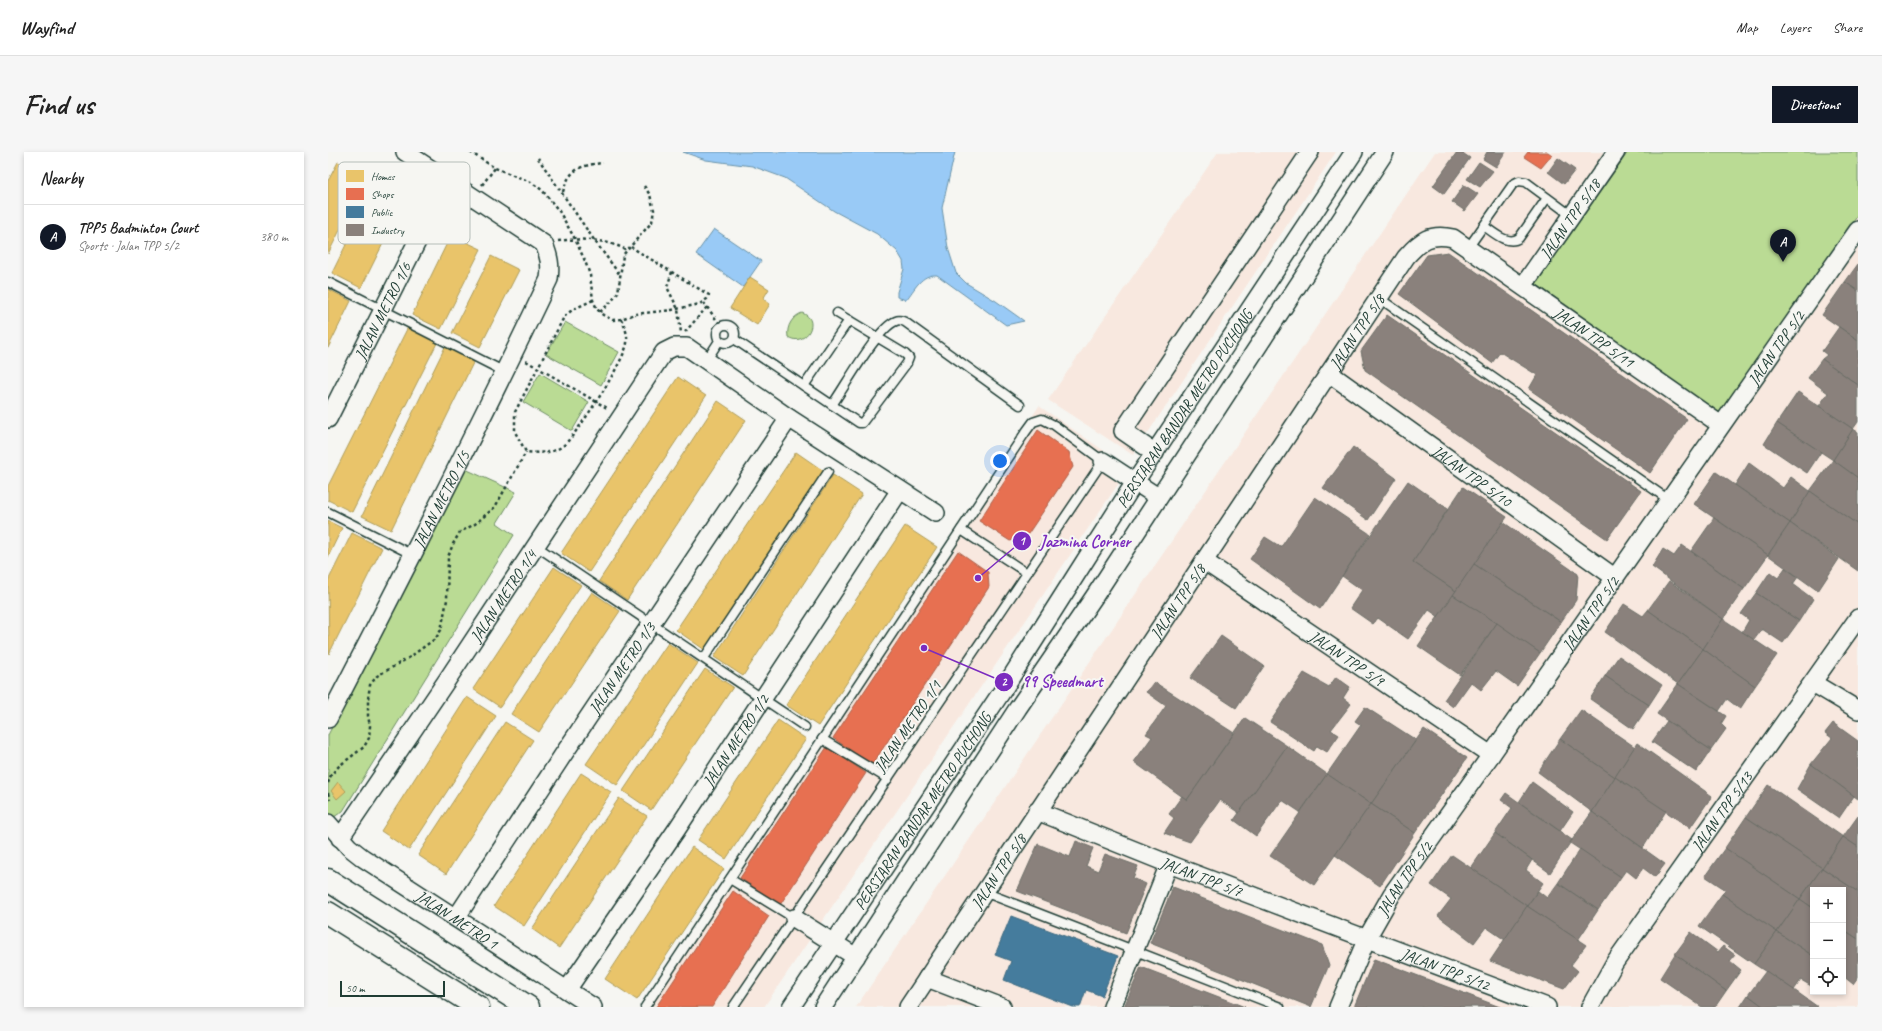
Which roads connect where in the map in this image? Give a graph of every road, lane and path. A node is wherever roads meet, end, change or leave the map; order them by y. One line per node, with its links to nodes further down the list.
1 (405, 152): 8 (street)
2 (470, 152): 10 (path)
3 (1310, 152): 58 (street)
4 (1354, 152): 58 (street, PERSIARAN BANDAR METRO PUCHONG)
5 (1386, 152): 63 (street, PERSIARAN BANDAR METRO PUCHONG)
6 (1616, 152): 16 (street, JALAN TPP 5/18)
7 (538, 158): 12 (path)
8 (420, 162)
9 (603, 163): 12 (path)
10 (495, 168): 14 (path); 19 (path)
11 (644, 186): 23 (path)
12 (563, 193): 20 (path)
13 (470, 195): 14 (street)
14 (475, 198): 22 (street)
15 (1547, 198): 16 (lane); 17 (lane); 17 (lane)
16 (1572, 216): 29 (street, JALAN TPP 5/18)
17 (1484, 226): 24 (lane)
18 (1858, 230): 56 (street, JALAN TPP 5/2)
19 (575, 239): 20 (path); 22 (path); 31 (path)
20 (594, 240): 25 (path); 27 (path)
21 (416, 244): 35 (street, JALAN METRO 1/6)
22 (544, 244): 44 (street, JALAN METRO 1/5)
23 (631, 247): 25 (path); 26 (path)
24 (1468, 248): 29 (street, JALAN TPP 5/11); 30 (street, JALAN TPP 5/8)
25 (627, 250): 27 (path)
26 (672, 272): 32 (path); 34 (path)
27 (621, 275): 36 (path)
28 (328, 282): 35 (lane)
29 (1523, 286): 56 (street, JALAN TPP 5/11)
30 (1379, 298): 48 (street, JALAN TPP 5/8); 64 (lane)
31 (593, 300): 36 (path); 46 (path)
32 (704, 303): 33 (path); 34 (path)
33 (707, 307): 34 (path); 40 (path)
34 (678, 308): 38 (path)
35 (383, 310): 47 (lane); 55 (street, JALAN METRO 1/6)
36 (600, 312): 38 (path)
37 (837, 313): 39 (lane)
38 (621, 319): 50 (path)
39 (849, 320): 41 (lane); 49 (lane)
40 (721, 326): 42 (lane); 43 (lane)
41 (878, 337): 51 (lane); 52 (lane); 52 (lane)
42 (734, 339): 43 (lane); 49 (lane)
43 (720, 341): 45 (lane)
44 (514, 354): 46 (path); 47 (street, JALAN METRO 1/5)
45 (706, 361): 53 (street, JALAN METRO 1/4); 54 (street)
46 (537, 367): 50 (path); 57 (path)
47 (505, 372): 69 (street, JALAN METRO 1/5)
48 (1329, 373): 70 (street, JALAN TPP 5/8); 72 (street, JALAN TPP 5/10)
49 (804, 386): 52 (lane)
50 (597, 401): 53 (path); 57 (path)
51 (1020, 404)
52 (832, 405)
53 (621, 416): 68 (street, JALAN METRO 1/4)
54 (789, 418): 62 (street); 74 (street, JALAN METRO 1/3)
55 (328, 419)
56 (1721, 425): 64 (street, JALAN TPP 5/2)
57 (526, 452): 84 (path)
58 (1155, 453): 61 (street, PERSIARAN BANDAR METRO PUCHONG)
59 (1103, 461): 61 (street); 67 (lane); 71 (lane, JALAN METRO 1/1)
60 (828, 472): 75 (lane)
61 (1135, 482): 63 (street); 98 (street, PERSIARAN BANDAR METRO PUCHONG)
62 (900, 490): 66 (street); 77 (street, JALAN METRO 1/2)
63 (1158, 497): 100 (street, PERSIARAN BANDAR METRO PUCHONG)
64 (1669, 500): 72 (street, JALAN TPP 5/2)
65 (328, 512): 69 (lane)
66 (936, 513)
67 (961, 530): 71 (lane); 81 (lane)
68 (536, 546): 74 (lane); 89 (street, JALAN METRO 1/4)
69 (413, 555): 79 (street, JALAN METRO 1/5)
70 (1204, 561): 82 (street, JALAN TPP 5/9); 87 (street, JALAN TPP 5/8)
71 (1028, 573): 83 (lane, JALAN METRO 1/1)
72 (1614, 578): 82 (street, JALAN TPP 5/2)
73 (1858, 618): 76 (street, JALAN TPP 5/13)
74 (652, 624): 75 (lane); 95 (street, JALAN METRO 1/3)
75 (704, 658): 77 (lane)
76 (1813, 683): 78 (street); 116 (street, JALAN TPP 5/13)
77 (763, 698): 80 (lane); 102 (street, JALAN METRO 1/2)
78 (1858, 710)
79 (328, 718)
80 (805, 727)
81 (822, 739): 83 (lane); 91 (lane)
82 (1491, 755): 97 (street, JALAN TPP 5/2)
83 (888, 779): 96 (lane, JALAN METRO 1/1)
84 (328, 783)
85 (328, 793): 86 (path)
86 (330, 800)
87 (1037, 811): 90 (street, JALAN TPP 5/7); 93 (street, JALAN TPP 5/8)
88 (328, 823): 89 (street, JALAN METRO 1)
89 (340, 838): 95 (street, JALAN METRO 1)
90 (1169, 864): 97 (street, JALAN TPP 5/7); 99 (street)
91 (730, 879): 96 (lane); 106 (lane)
92 (328, 880): 104 (street)
93 (984, 892): 99 (lane); 101 (street, JALAN TPP 5/8)
94 (328, 913): 103 (street)
95 (456, 918): 102 (street, JALAN METRO 1)
96 (794, 918): 98 (street); 107 (lane, JALAN METRO 1/1)
97 (1367, 938): 114 (street, JALAN TPP 5/2); 115 (street, JALAN TPP 5/12)
98 (834, 943): 100 (street); 108 (street, PERSIARAN BANDAR METRO PUCHONG)
99 (1134, 951): 112 (street); 113 (lane)
100 (856, 957): 109 (street, PERSIARAN BANDAR METRO PUCHONG)
101 (927, 978): 110 (street, JALAN TPP 5/8); 111 (street)
102 (567, 990): 105 (street, JALAN METRO 1)
103 (478, 1007)
104 (528, 1007)
105 (593, 1007)
106 (645, 1007)
107 (733, 1007)
108 (791, 1007)
109 (823, 1007)
110 (908, 1007)
111 (1002, 1007)
112 (1112, 1007)
113 (1280, 1007)
114 (1338, 1007)
115 (1547, 1007)
116 (1590, 1007)

